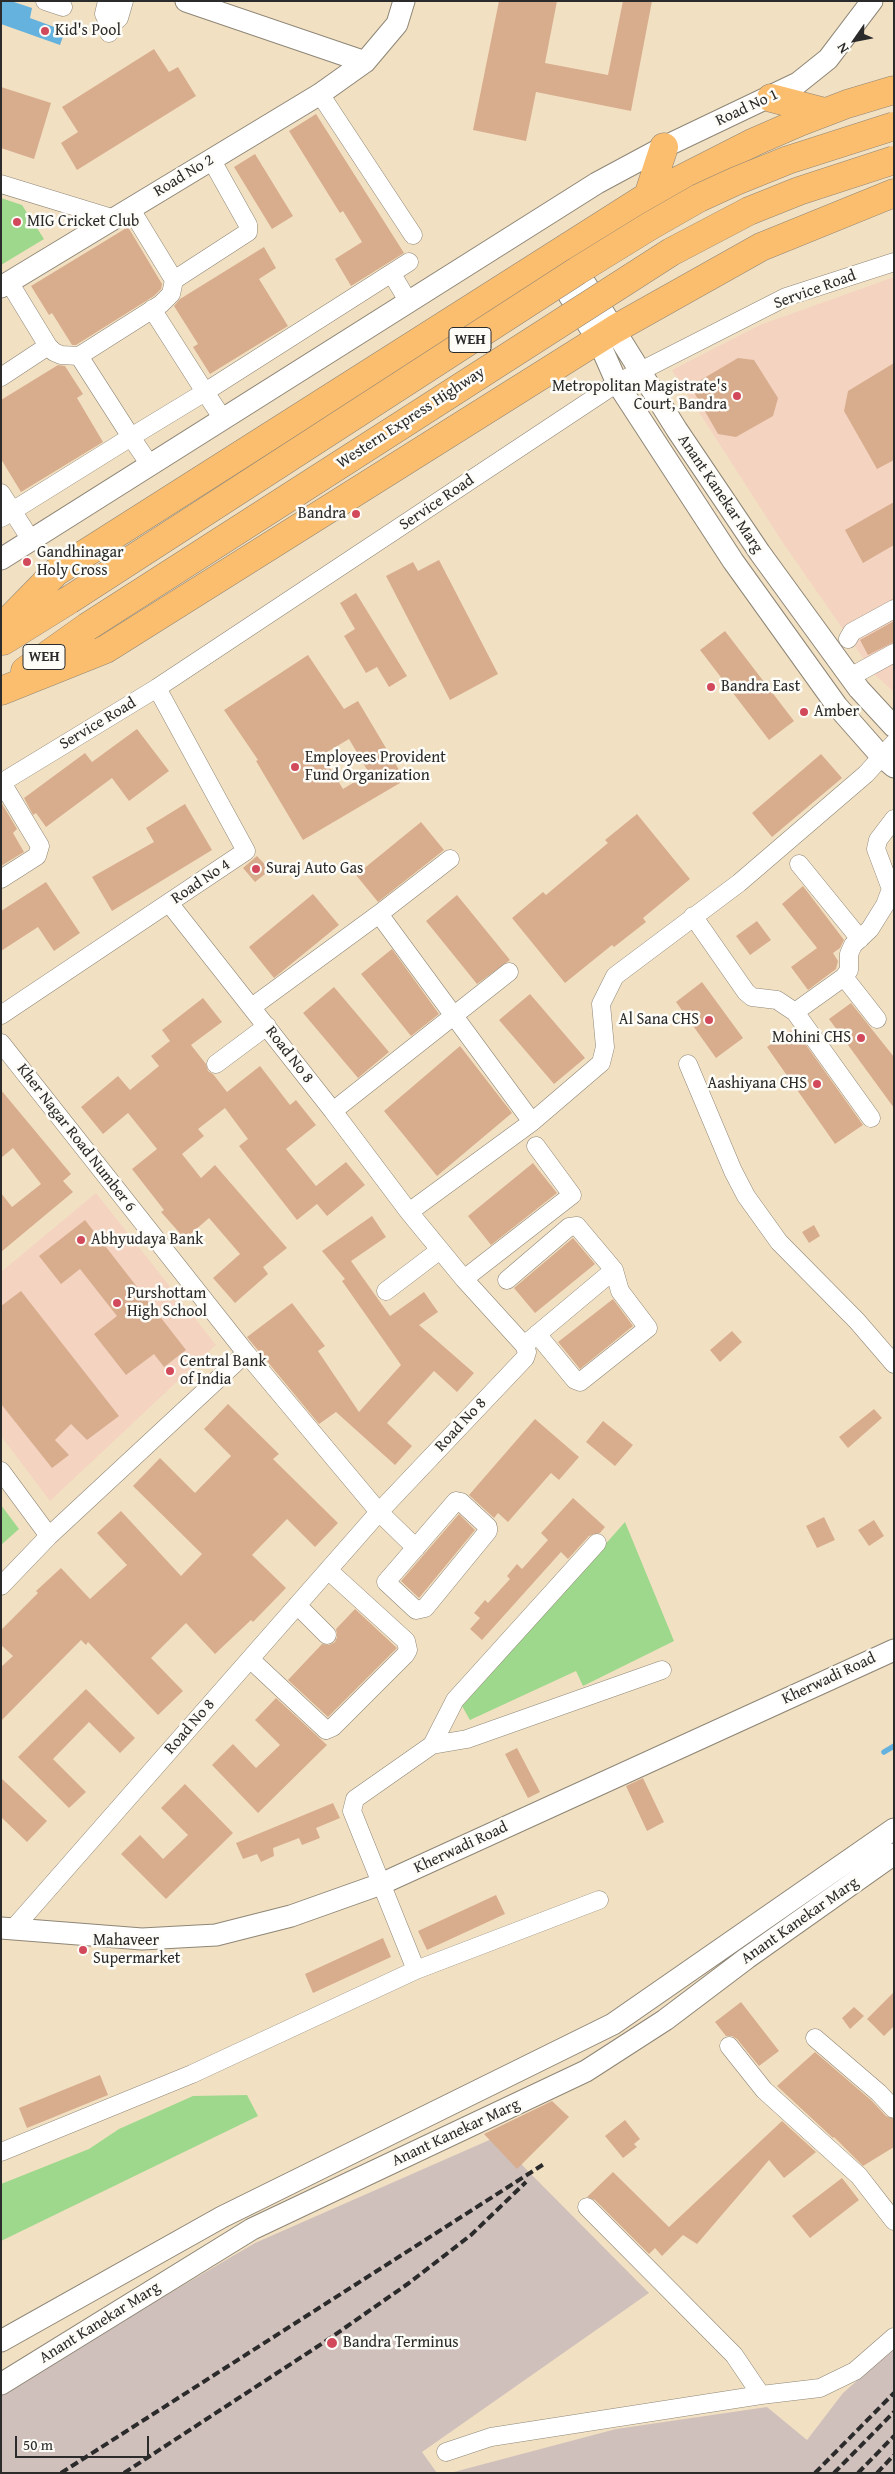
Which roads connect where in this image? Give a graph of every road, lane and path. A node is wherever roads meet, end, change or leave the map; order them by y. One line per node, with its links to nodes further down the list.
1 (45, 1): 7 (street)
2 (107, 1): 3 (street)
3 (124, 1)
4 (186, 1): 8 (street)
5 (404, 1): 8 (street, Road No 2)
6 (872, 1): 11 (street, Road No 1)
7 (63, 7)
8 (365, 62): 10 (street, Road No 2)
9 (894, 90): 12 (highway)
10 (320, 94): 15 (street, Road No 2); 21 (street)
11 (771, 98): 12 (highway); 14 (street, Road No 1)
12 (826, 112): 19 (highway)
13 (894, 126): 47 (highway, Western Express Highway / WEH, bridge)
14 (664, 147): 19 (highway); 28 (street, Road No 1)
15 (211, 160): 20 (street, Road No 2); 26 (street)
16 (894, 160): 51 (highway, Western Express Highway / WEH, bridge)
17 (1, 184): 20 (street)
18 (894, 193): 30 (highway)
19 (648, 196): 22 (highway)
20 (121, 213): 26 (street); 27 (street, Road No 2)
21 (413, 235)
22 (555, 254): 30 (street, Anant Kanekar Marg); 45 (highway)
23 (409, 262): 25 (street)
24 (894, 262): 33 (street, Service Road)
25 (392, 274): 28 (street); 36 (street)
26 (174, 280): 29 (street)
27 (5, 284): 31 (street)
28 (408, 301): 37 (street)
29 (152, 310): 32 (street); 36 (street)
30 (606, 335): 33 (street, Anant Kanekar Marg); 35 (street, Anant Kanekar Marg); 51 (highway)
31 (48, 346): 32 (street); 34 (street)
32 (79, 356): 38 (street)
33 (642, 371): 35 (street, Service Road); 49 (street, Anant Kanekar Marg)
34 (1, 377)
35 (617, 384): 50 (street, Service Road); 53 (street, Anant Kanekar Marg)
36 (205, 392): 37 (street); 38 (street)
37 (223, 419): 39 (street)
38 (131, 437): 39 (street); 41 (street)
39 (150, 465): 42 (street)
40 (1, 493): 41 (street)
41 (7, 514): 42 (street)
42 (31, 540): 43 (street)
43 (1, 559)
44 (894, 609): 46 (street)
45 (1, 628)
46 (848, 639)
47 (1, 642)
48 (894, 654): 49 (street)
49 (850, 677): 52 (street, Anant Kanekar Marg)
50 (157, 688): 54 (street, Service Road); 60 (street, Road No 4)
51 (1, 689)
52 (894, 726)
53 (889, 755): 62 (street)
54 (4, 790): 58 (street)
55 (894, 819): 59 (street)
56 (450, 859): 61 (street)
57 (799, 864): 63 (street)
58 (1, 879)
59 (892, 890): 63 (street)
60 (169, 903): 66 (street, Road No 8); 69 (street, Road No 4)
61 (379, 914): 66 (street); 68 (street)
62 (693, 916): 67 (street); 77 (street)
63 (860, 939): 65 (street)
64 (509, 972): 68 (street)
65 (844, 977): 67 (street); 70 (street)
66 (252, 1007): 71 (street, Road No 8)
67 (796, 1012): 76 (street)
68 (454, 1015): 75 (street); 77 (street)
69 (1, 1016)
70 (877, 1019)
71 (267, 1026): 73 (street); 75 (street, Road No 8)
72 (1, 1043): 86 (street, Kher Nagar Road Number 6)
73 (216, 1064)
74 (688, 1064): 87 (street)
75 (333, 1111): 79 (street, Road No 8)
76 (871, 1118)
77 (532, 1122): 79 (street)
78 (536, 1146): 82 (street)
79 (408, 1212): 80 (street, Road No 8)
80 (440, 1250): 82 (street, Road No 8); 84 (street)
81 (614, 1270): 83 (street); 85 (street); 85 (street)
82 (464, 1279): 85 (street, Road No 8)
83 (507, 1280)
84 (386, 1291)
85 (530, 1340): 89 (street, Road No 8)
86 (246, 1353): 89 (street, Kher Nagar Road Number 6); 90 (street)
87 (894, 1364)
88 (1, 1471): 90 (street)
89 (379, 1512): 92 (street, Kher Nagar Road Number 6); 93 (street, Road No 8)
90 (49, 1536): 94 (street)
91 (596, 1543): 100 (street)
92 (416, 1548): 92 (street)
93 (328, 1570): 95 (street, Road No 8); 98 (street)
94 (1, 1586)
95 (297, 1605): 96 (street); 98 (street, Road No 8)
96 (327, 1635)
97 (894, 1650): 103 (street, Kherwadi Road)
98 (250, 1659): 105 (street, Road No 8)
99 (662, 1670): 100 (street)
100 (432, 1745): 103 (street)
101 (894, 1829): 114 (street, Anant Kanekar Marg)
102 (894, 1854): 115 (street, Anant Kanekar Marg)
103 (381, 1884): 105 (street, Kherwadi Road); 106 (street)
104 (600, 1900): 106 (street)
105 (7, 1928)
106 (416, 1970): 110 (street)
107 (815, 2038): 109 (street)
108 (729, 2046): 112 (street)
109 (894, 2109)
110 (1, 2152)
111 (587, 2207): 116 (street)
112 (894, 2221)
113 (894, 2337): 116 (street)
114 (1, 2341)
115 (1, 2384)
116 (761, 2394): 117 (street)
117 (446, 2452)

